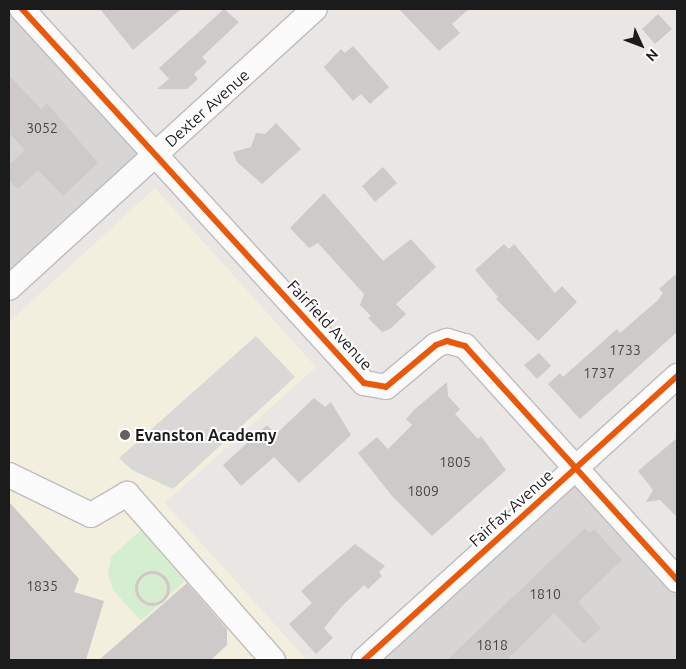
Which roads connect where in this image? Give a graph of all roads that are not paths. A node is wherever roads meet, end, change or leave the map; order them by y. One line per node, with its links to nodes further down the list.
1 (22, 9): 3 (street, Fairfield Avenue)
2 (315, 9): 3 (street, Dexter Avenue)
3 (156, 155): 4 (street, Dexter Avenue); 6 (street, Fairfield Avenue)
4 (9, 288)
5 (677, 376): 6 (street, Fairfax Avenue)
6 (576, 468): 8 (street, Fairfield Avenue); 10 (street, Fairfax Avenue)
7 (9, 475): 9 (street)
8 (677, 580)
9 (266, 658)
10 (364, 660)

